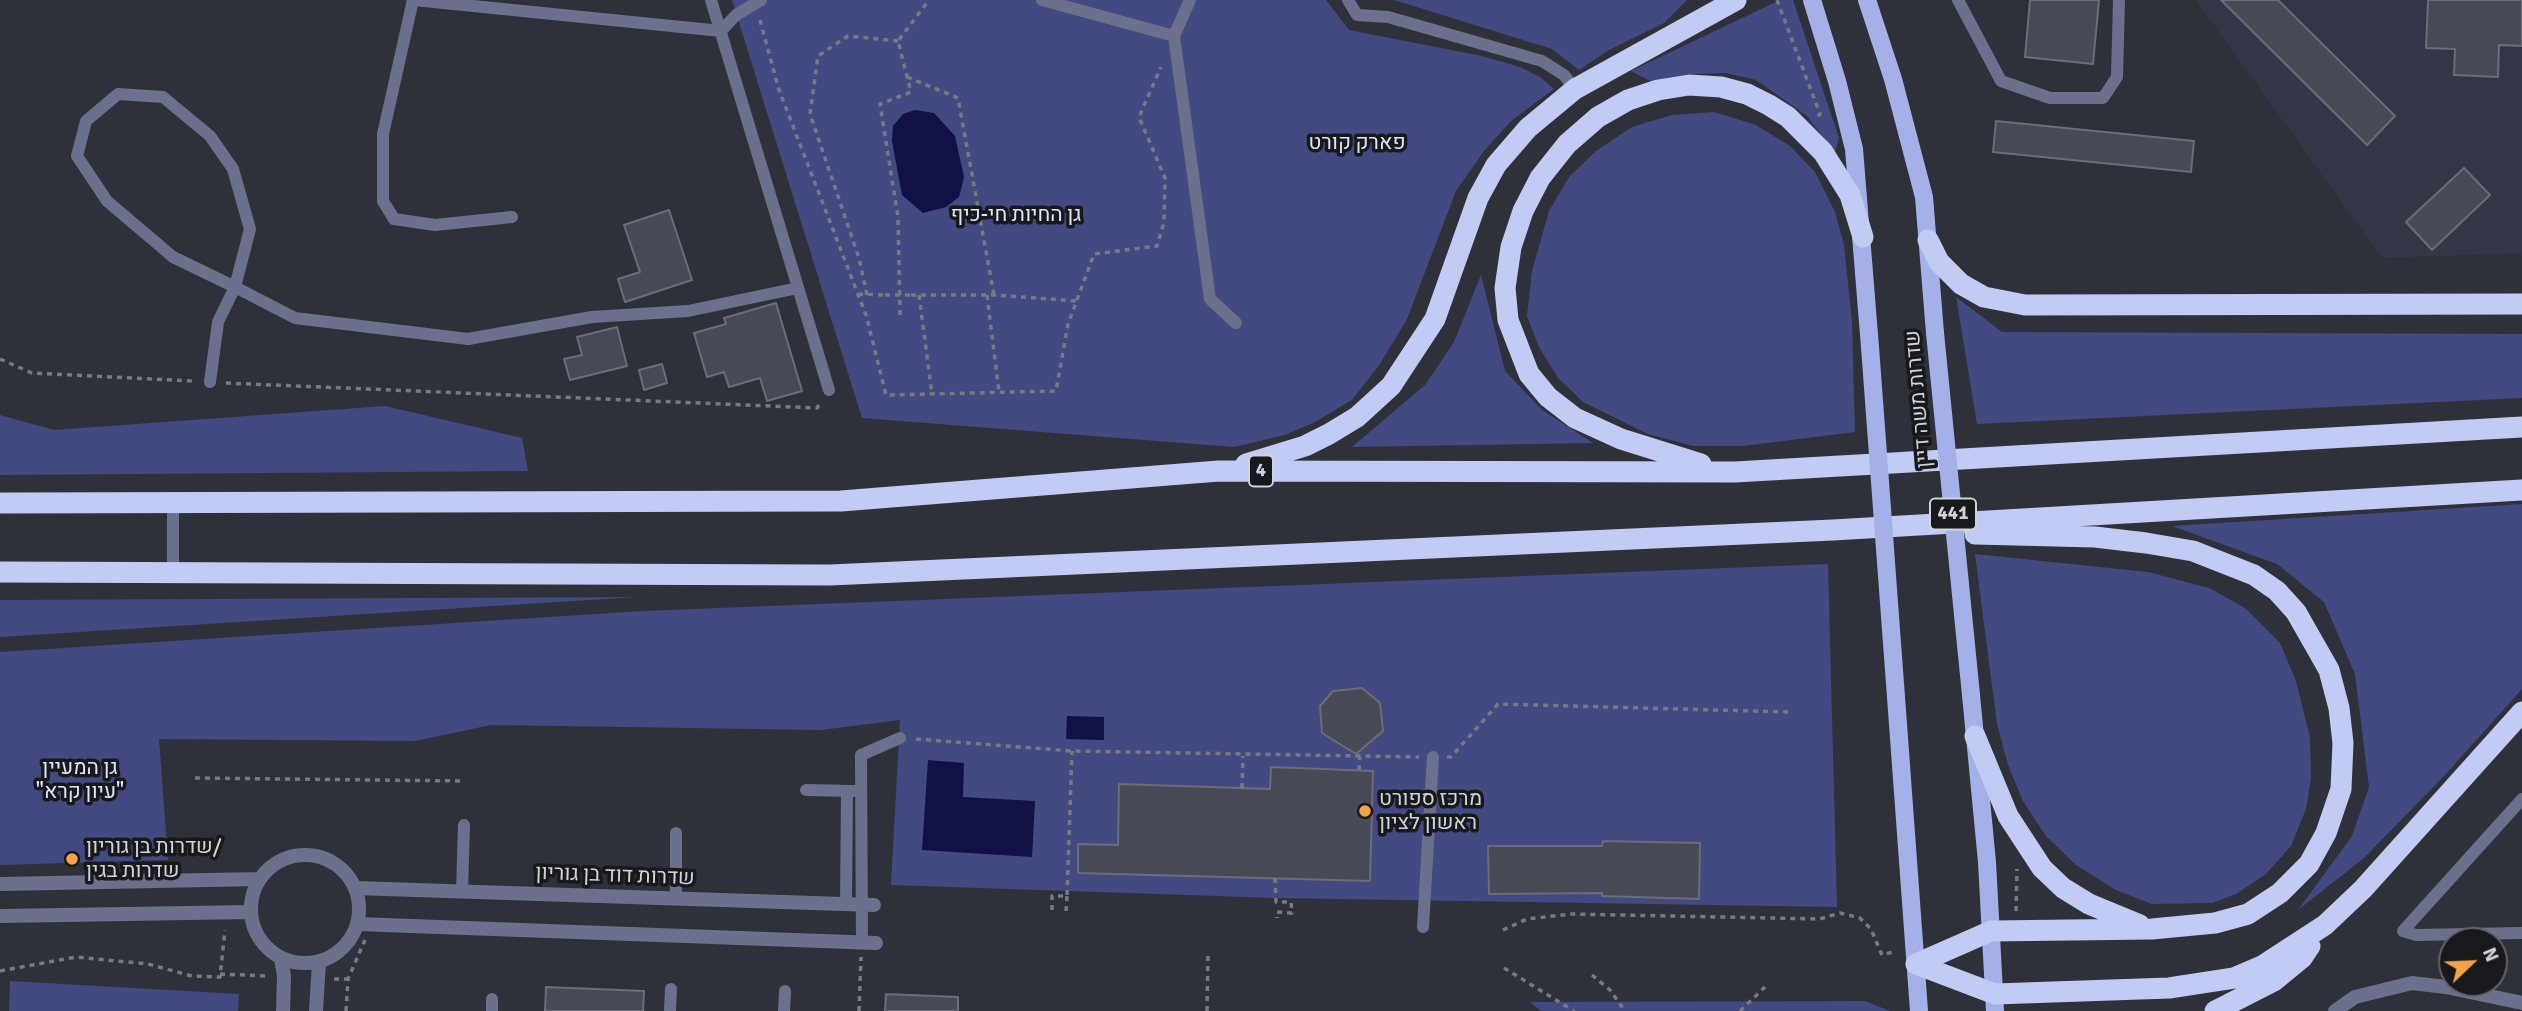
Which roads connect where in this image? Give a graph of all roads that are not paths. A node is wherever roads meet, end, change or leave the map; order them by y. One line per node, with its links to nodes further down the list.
1 (413, 0): 13 (lane); 17 (lane)
2 (711, 0): 13 (lane)
3 (1042, 0): 14 (lane)
4 (1190, 0): 14 (lane)
5 (1348, 0): 16 (lane)
6 (1709, 0): 15 (highway)
7 (1737, 0): 15 (highway)
8 (1812, 0): 18 (main road, שדרות משה דיין)
9 (1867, 0): 19 (main road, שדרות משה דיין / 441)
10 (1958, 0): 11 (lane)
11 (2119, 0)
12 (759, 2): 13 (lane)
13 (721, 31): 21 (lane)
14 (1174, 36): 23 (lane)
15 (1674, 36): 16 (highway)
16 (1575, 89): 27 (highway)
17 (512, 217)
18 (1863, 237): 28 (highway); 63 (main road, שדרות משה דיין, bridge)
19 (1928, 240): 22 (highway); 36 (main road, שדרות משה דיין / 441, bridge)
20 (235, 286): 20 (lane); 21 (lane); 24 (lane)
21 (798, 288): 25 (lane)
22 (2522, 304)
23 (1236, 323)
24 (210, 382)
25 (829, 390)
26 (2522, 427): 28 (highway, 4)
27 (1219, 471): 28 (highway, 4); 31 (highway, 4)
28 (1735, 472)
29 (2522, 490): 32 (highway)
30 (0, 503): 31 (highway, 4)
31 (173, 503): 34 (lane)
32 (1833, 530): 34 (highway); 57 (highway)
33 (0, 572): 34 (highway)
34 (173, 573)
35 (2522, 712): 55 (highway)
36 (1975, 736): 57 (highway); 58 (main road, שדרות משה דיין / 441)
37 (900, 738): 41 (lane)
38 (1433, 757): 56 (lane)
39 (806, 790): 40 (lane)
40 (847, 791): 41 (lane); 50 (lane)
41 (862, 792): 51 (lane)
42 (2522, 799): 59 (lane)
43 (464, 825): 48 (lane)
44 (676, 833): 49 (lane)
45 (260, 879): 46 (street); 47 (street); 52 (street)
46 (0, 884)
47 (355, 888): 48 (street, שדרות דוד בן גוריון); 54 (street)
48 (461, 892): 49 (street, שדרות דוד בן גוריון)
49 (677, 899): 50 (street, שדרות דוד בן גוריון)
50 (846, 904): 51 (street, שדרות דוד בן גוריון)
51 (868, 905): 60 (lane)
52 (251, 912): 53 (street); 61 (street)
53 (0, 916)
54 (357, 923): 60 (street); 62 (street)
55 (2325, 925): 66 (highway); 73 (highway)
56 (1423, 927)
57 (2152, 929): 58 (highway)
58 (1991, 931): 63 (highway); 66 (main road, שדרות משה דיין / 441)
59 (2522, 933)
60 (869, 943)
61 (281, 958): 62 (street); 68 (street)
62 (318, 962): 69 (street)
63 (1916, 964): 66 (highway); 72 (main road, שדרות משה דיין)
64 (671, 989): 70 (lane)
65 (785, 990): 71 (lane)
66 (1995, 1003)
67 (2522, 1003): 74 (street)
68 (283, 1011)
69 (316, 1011)
70 (670, 1011)
71 (784, 1011)
72 (1919, 1011)
73 (2214, 1011)
74 (2336, 1011)

